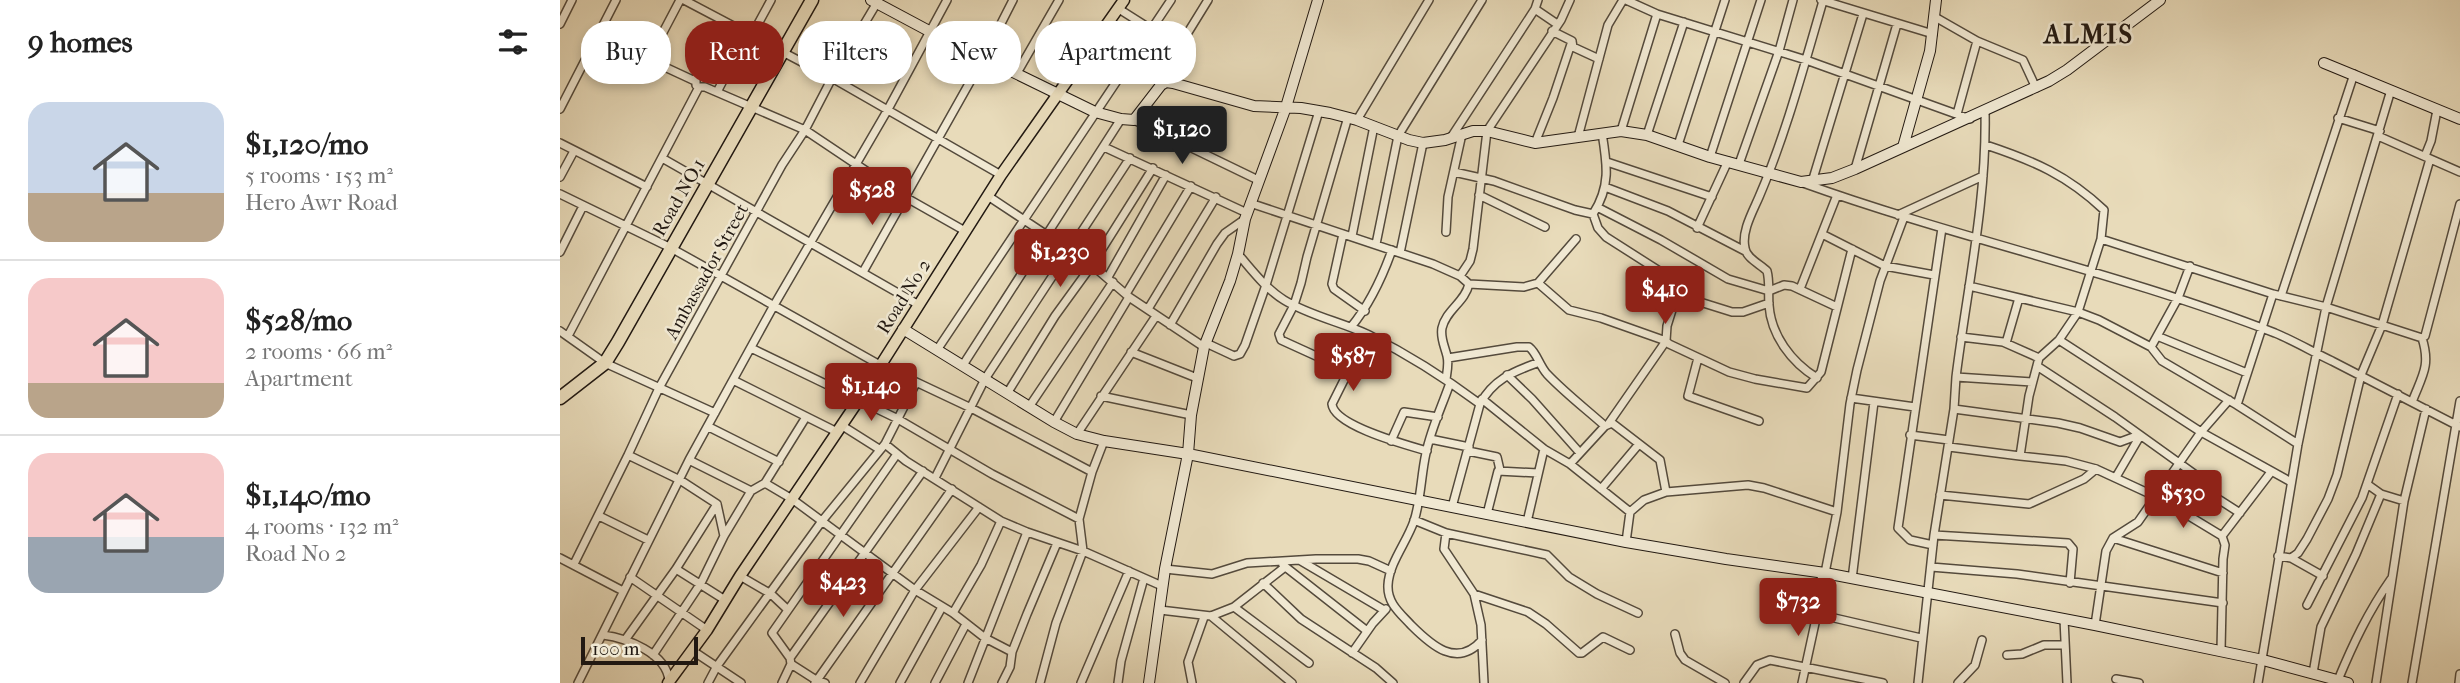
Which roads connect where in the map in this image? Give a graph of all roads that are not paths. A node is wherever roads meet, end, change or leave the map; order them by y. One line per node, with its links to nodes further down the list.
1 (572, 0): 41 (street)
2 (616, 0): 30 (street)
3 (682, 0): 24 (street); 31 (street)
4 (771, 0): 33 (street)
5 (812, 0): 51 (highway, Road NO.1)
6 (947, 0): 35 (street)
7 (1013, 0): 36 (street)
8 (1059, 0): 56 (street)
9 (1171, 0): 38 (street)
10 (1208, 0): 39 (street)
11 (1318, 0): 76 (street)
12 (1429, 0): 85 (street)
13 (1482, 0): 98 (street)
14 (1538, 0): 26 (street)
15 (1570, 0): 43 (street)
16 (1725, 0): 45 (street)
17 (1761, 0): 48 (street)
18 (1793, 0): 52 (street)
19 (1822, 0): 28 (street); 54 (street)
20 (1936, 0): 29 (street)
21 (2160, 0): 70 (street)
22 (876, 1): 34 (street, Ambassador Street); 44 (street)
23 (1621, 1): 27 (street); 53 (street)
24 (694, 2): 32 (street)
25 (1121, 5): 37 (street); 73 (main road, Road No 2)
26 (1535, 9): 43 (street); 96 (street)
27 (1657, 13): 40 (street); 93 (street)
28 (1863, 14): 42 (street); 58 (street)
29 (1935, 17): 46 (street); 50 (street)
30 (606, 21)
31 (670, 21)
32 (724, 21)
33 (758, 21)
34 (865, 21)
35 (935, 21)
36 (1002, 21)
37 (1141, 21)
38 (1158, 21)
39 (1195, 21)
40 (1684, 22): 45 (street); 97 (street)
41 (560, 24)
42 (1897, 24): 46 (street); 69 (street)
43 (1555, 27): 49 (street); 92 (street)
44 (926, 29)
45 (1714, 31): 48 (street); 104 (street)
46 (1934, 34): 74 (street)
47 (926, 37): 79 (street)
48 (1748, 40): 52 (street); 109 (street)
49 (1572, 41): 53 (street); 103 (street)
50 (1978, 41): 70 (street); 83 (street)
51 (784, 48)
52 (1779, 51): 54 (street); 114 (street)
53 (1599, 59): 99 (street)
54 (1806, 60): 58 (street); 120 (street)
55 (2324, 63): 59 (street)
56 (1021, 66)
57 (581, 69): 77 (street)
58 (1845, 74): 69 (street); 127 (street)
59 (2354, 74): 71 (street); 84 (street)
60 (1021, 75): 73 (street)
61 (697, 84): 72 (street); 110 (street)
62 (722, 84): 72 (street)
63 (764, 84): 75 (highway, Road NO.1)
64 (829, 84): 91 (street, Ambassador Street)
65 (842, 84): 79 (street)
66 (968, 84): 100 (street)
67 (1114, 84): 82 (street)
68 (1161, 85): 76 (street); 89 (street)
69 (1881, 86): 74 (street); 117 (street)
70 (2036, 88): 81 (street)
71 (2391, 90): 78 (street); 95 (street)
72 (717, 92): 75 (street)
73 (1057, 93): 82 (street); 122 (main road, Road No 2)
74 (1918, 100): 83 (street); 106 (street)
75 (751, 107): 91 (street); 129 (highway, Road NO.1)
76 (1286, 107): 80 (street); 126 (street)
77 (560, 109)
78 (2437, 110): 87 (street); 112 (street)
79 (887, 111): 100 (street); 115 (street)
80 (1319, 111): 85 (street); 145 (street)
81 (1985, 111): 86 (street); 105 (street)
82 (1095, 112): 88 (street); 147 (street)
83 (1956, 114): 86 (street)
84 (2338, 118): 95 (street); 189 (street)
85 (1352, 119): 90 (street); 148 (street)
86 (1970, 119): 106 (street)
87 (2460, 119)
88 (1121, 120): 89 (street); 107 (street)
89 (1134, 120): 126 (street)
90 (1374, 126): 98 (street); 158 (street)
91 (805, 131): 115 (street); 144 (street, Ambassador Street)
92 (1487, 131): 96 (street); 103 (street); 125 (street)
93 (1621, 131): 94 (street); 97 (street)
94 (1602, 133): 99 (street); 113 (street)
95 (2379, 134): 112 (street); 197 (street)
96 (1457, 135): 102 (street); 118 (street)
97 (1647, 135): 104 (street)
98 (1398, 136): 102 (street); 163 (street)
99 (1578, 136): 103 (street)
100 (937, 138): 122 (street); 137 (street)
101 (560, 143): 108 (street)
102 (1423, 143): 170 (street)
103 (1535, 143)
104 (1678, 145): 109 (street)
105 (1986, 145): 123 (street); 161 (street)
106 (1903, 147): 117 (street)
107 (1104, 148): 111 (street); 157 (street)
108 (574, 151): 124 (street); 131 (street)
109 (1710, 157): 114 (street)
110 (662, 158): 129 (street); 131 (street)
111 (1130, 158): 116 (street); 166 (street)
112 (2427, 158): 119 (street); 203 (street)
113 (1607, 162): 132 (street); 139 (street)
114 (1734, 163): 120 (street); 139 (street)
115 (855, 166): 137 (street); 162 (street)
116 (1153, 168): 121 (street); 172 (street)
117 (1855, 169): 127 (street)
118 (1454, 172): 125 (street); 154 (street)
119 (2460, 172)
120 (1770, 173): 128 (street); 168 (street)
121 (1166, 174): 130 (street); 180 (street)
122 (1001, 175): 136 (main road, Road No 2)
123 (1983, 176): 146 (street); 159 (street)
124 (560, 177)
125 (1481, 178): 134 (street); 142 (street)
126 (1258, 180): 143 (street)
127 (1812, 181): 128 (street)
128 (1801, 182): 135 (street)
129 (708, 184): 144 (street); 164 (highway, Road NO.1)
130 (1191, 186): 138 (street); 188 (street)
131 (647, 187): 149 (street)
132 (1605, 187): 142 (street); 151 (street)
133 (560, 194): 141 (street)
134 (1479, 195): 150 (street); 179 (street)
135 (1837, 195): 146 (street); 156 (street)
136 (988, 196): 147 (street); 153 (main road, Road No 2)
137 (905, 197): 153 (street); 176 (street)
138 (1216, 197): 143 (street); 198 (street)
139 (1712, 197): 151 (street)
140 (2460, 204): 212 (street)
141 (583, 206): 149 (street); 169 (street)
142 (1595, 211): 186 (street); 187 (street)
143 (1248, 212): 145 (street); 171 (street); 202 (street)
144 (757, 213): 162 (street); 178 (street, Ambassador Street)
145 (1288, 215): 148 (street); 183 (street)
146 (1900, 216): 152 (street); 173 (street)
147 (1025, 220): 157 (street); 219 (street)
148 (1316, 225): 155 (street); 194 (street)
149 (627, 226): 164 (street); 209 (street)
150 (1545, 227)
151 (1697, 228): 168 (street)
152 (1942, 228): 159 (street); 177 (street)
153 (965, 231): 193 (main road, Road No 2)
154 (1446, 232)
155 (1343, 233): 158 (street); 199 (street)
156 (1822, 234): 165 (street); 185 (street)
157 (1047, 235): 166 (street); 228 (street)
158 (1352, 236): 163 (street)
159 (1976, 238): 175 (street); 184 (street)
160 (1576, 239): 181 (street)
161 (2101, 239): 174 (street); 175 (street)
162 (811, 242): 176 (street); 195 (street)
163 (1376, 244): 167 (street)
164 (671, 248): 178 (street); 225 (highway, Road NO.1)
165 (1852, 249): 173 (street); 196 (street)
166 (1069, 250): 172 (street); 235 (street)
167 (1392, 250): 170 (street); 199 (street)
168 (1745, 251): 186 (street)
169 (560, 252)
170 (1401, 253): 179 (street)
171 (1238, 254): 183 (street); 216 (street)
172 (1092, 265): 180 (street); 242 (street)
173 (1885, 266): 177 (street); 246 (street)
174 (2190, 266): 189 (street); 191 (street)
175 (2092, 271): 191 (street); 200 (street)
176 (863, 272): 193 (street)
177 (1934, 275): 255 (street)
178 (720, 276): 195 (street); 241 (street, Ambassador Street)
179 (1460, 276): 182 (street)
180 (1111, 280): 188 (street); 254 (street)
181 (1538, 283): 182 (street); 214 (street)
182 (1469, 284): 222 (street)
183 (1266, 285): 194 (street); 216 (street)
184 (1969, 286): 190 (street); 211 (street)
185 (1800, 289): 186 (street); 196 (street)
186 (1769, 291): 192 (street)
187 (1677, 294): 192 (street); 214 (street)
188 (1128, 295): 198 (street); 266 (street)
189 (2277, 295): 197 (street); 205 (street)
190 (2019, 298): 200 (street); 215 (street)
191 (2178, 298): 205 (street); 210 (street)
192 (1769, 303): 234 (street)
193 (919, 305): 206 (main road, Road No 2)
194 (1294, 305): 204 (street); 229 (street)
195 (773, 307): 218 (street); 227 (street)
196 (1837, 307): 234 (street)
197 (2326, 307): 203 (street); 221 (street)
198 (1147, 309): 201 (street)
199 (1365, 311): 204 (street)
200 (2078, 312): 213 (street); 217 (street)
201 (1156, 316): 202 (street); 220 (street)
202 (1170, 325): 216 (street)
203 (2382, 325): 212 (street); 232 (street)
204 (1351, 327): 208 (street)
205 (2261, 328): 221 (street); 230 (street)
206 (902, 330): 219 (street); 227 (main road, Road No 2)
207 (560, 331): 209 (street)
208 (1367, 334): 229 (street); 238 (street)
209 (568, 336): 225 (street)
210 (2157, 336): 217 (street); 230 (street)
211 (1961, 337): 215 (street); 233 (street)
212 (2422, 338): 252 (street)
213 (2059, 340): 224 (street); 271 (street)
214 (1666, 341): 223 (street); 267 (street)
215 (2006, 343): 224 (street)
216 (1205, 345): 236 (street)
217 (2151, 347): 247 (street)
218 (751, 348): 237 (street); 248 (street)
219 (937, 350): 228 (street)
220 (1131, 352): 236 (street); 245 (street)
221 (2316, 353): 232 (street); 280 (street)
222 (1448, 358): 226 (street); 238 (street)
223 (1699, 358): 234 (street); 265 (street)
224 (2038, 362): 239 (street); 274 (street)
225 (605, 363): 241 (street); 243 (highway, Road NO.1)
226 (1537, 363): 231 (street); 267 (street)
227 (880, 365): 240 (street); 248 (main road, Road No 2)
228 (962, 365): 235 (street)
229 (1349, 371): 277 (street)
230 (2247, 373): 253 (street)
231 (1507, 375): 251 (street); 286 (street)
232 (2361, 375): 244 (street); 347 (street)
233 (1956, 377): 239 (street); 258 (street)
234 (1817, 378)
235 (985, 379): 242 (street); 256 (street)
236 (1197, 379): 260 (street)
237 (733, 380): 259 (street); 261 (street)
238 (1448, 381): 251 (street); 262 (street)
239 (2032, 382): 264 (street)
240 (916, 383): 256 (street); 263 (street)
241 (659, 388): 259 (street); 289 (street, Ambassador Street)
242 (1008, 393): 254 (street)
243 (562, 394)
244 (2398, 394): 252 (street); 307 (street)
245 (1101, 396): 260 (street); 272 (street)
246 (1851, 398): 249 (street); 323 (street)
247 (2229, 400): 253 (street); 271 (street)
248 (858, 401): 263 (street); 270 (main road, Road No 2)
249 (1874, 401): 255 (street); 364 (street)
250 (2460, 401): 268 (street)
251 (1481, 402): 283 (street); 284 (street)
252 (2412, 402): 257 (street)
253 (2237, 405): 280 (street)
254 (1029, 407): 266 (street)
255 (1915, 407): 273 (street)
256 (971, 408): 282 (street); 298 (street)
257 (2426, 409): 268 (street); 318 (street)
258 (1954, 410): 264 (street); 278 (street)
259 (715, 413): 269 (street)
260 (1191, 415): 288 (street)
261 (806, 417): 270 (street); 292 (street)
262 (1438, 417): 275 (street); 277 (street)
263 (897, 418): 281 (street); 282 (street)
264 (2027, 418): 274 (street); 290 (street)
265 (1759, 421)
266 (1054, 422): 272 (street)
267 (1607, 425): 279 (street); 286 (street)
268 (2458, 426): 449 (street)
269 (709, 427): 291 (street); 292 (street)
270 (839, 429): 281 (street); 316 (main road, Road No 2)
271 (2201, 432): 293 (street); 299 (street)
272 (1077, 434): 276 (street)
273 (1910, 435): 278 (street); 342 (street)
274 (2139, 435): 293 (street); 301 (street)
275 (1430, 439): 283 (street); 285 (street)
276 (1104, 441): 288 (street); 298 (street)
277 (1391, 441): 285 (street)
278 (1949, 443): 290 (street); 313 (street)
279 (1639, 444): 309 (street); 311 (street)
280 (2298, 444): 304 (street)
281 (882, 446): 287 (street); 329 (street)
282 (950, 449): 302 (street); 327 (street)
283 (1468, 449): 296 (street); 320 (street)
284 (1544, 449): 294 (street); 300 (street)
285 (1426, 452): 317 (street)
286 (1580, 453): 294 (street)
287 (897, 454): 297 (street); 334 (street)
288 (1188, 454): 317 (street); 353 (street)
289 (628, 455): 303 (street); 326 (street, Ambassador Street)
290 (2020, 456): 295 (street)
291 (689, 460): 303 (street); 310 (street)
292 (779, 462): 305 (street)
293 (2178, 463): 306 (street); 314 (street)
294 (1570, 464): 309 (street)
295 (2096, 468): 301 (street); 313 (street)
296 (1500, 470): 300 (street); 325 (street)
297 (923, 471): 302 (street); 344 (street)
298 (1092, 472): 327 (street)
299 (2271, 472): 304 (street); 324 (street)
300 (1538, 473): 331 (street)
301 (2116, 477): 314 (street)
302 (935, 478): 308 (street)
303 (680, 480): 319 (street); 339 (street)
304 (2291, 482): 345 (street)
305 (765, 483): 310 (street); 316 (street)
306 (2207, 483)
307 (2367, 484): 312 (street); 360 (street)
308 (952, 489): 321 (street); 358 (street)
309 (1601, 489): 322 (street)
310 (751, 491): 336 (street)
311 (1666, 492): 322 (street); 323 (street)
312 (2381, 494): 318 (street); 415 (street)
313 (1940, 495): 335 (street)
314 (2156, 496): 337 (street); 338 (street)
315 (2215, 497): 324 (street)
316 (792, 499): 329 (street); 359 (main road, Road No 2)
317 (1418, 499): 320 (street); 328 (street)
318 (2404, 501): 361 (street)
319 (717, 504): 336 (street); 352 (street)
320 (1452, 507): 325 (street)
321 (979, 508): 330 (street); 370 (street)
322 (1630, 512): 340 (street)
323 (1837, 512): 356 (street)
324 (2239, 513): 337 (street)
325 (1487, 514): 331 (street)
326 (598, 516): 339 (street); 349 (street, Ambassador Street)
327 (1079, 519): 343 (street)
328 (1414, 520): 333 (street); 355 (street)
329 (822, 521): 334 (street); 373 (street)
330 (1001, 521): 332 (street); 386 (street)
331 (1527, 522): 340 (street)
332 (1027, 532): 341 (street); 397 (street)
333 (1446, 533): 374 (street); 387 (street)
334 (840, 535): 344 (street); 382 (street)
335 (1934, 535): 342 (street); 367 (street)
336 (724, 536): 365 (street)
337 (2222, 536): 357 (street)
338 (2113, 538): 357 (street); 369 (street)
339 (648, 540): 362 (street)
340 (1626, 542): 356 (street)
341 (1057, 543): 343 (street); 406 (street)
342 (1933, 545): 351 (street)
343 (1083, 551): 354 (street); 431 (street)
344 (865, 552): 358 (street); 411 (street)
345 (2278, 556): 347 (street); 410 (street)
346 (560, 558): 349 (street)
347 (2291, 558): 360 (street)
348 (1300, 560): 350 (street); 355 (street); 384 (street)
349 (574, 564): 371 (street)
350 (1282, 564): 353 (street); 366 (street); 394 (street)
351 (1931, 567): 367 (street); 372 (street)
352 (676, 569): 365 (street); 375 (street)
353 (1165, 569): 368 (street)
354 (1129, 571): 363 (street); 432 (street)
355 (1391, 571): 378 (street)
356 (1824, 573): 364 (street); 388 (street)
357 (2222, 573): 377 (street)
358 (893, 574): 370 (street); 419 (street)
359 (740, 576): 373 (street); 376 (main road, Road No 2)
360 (2323, 576): 379 (street)
361 (2393, 576): 420 (street); 448 (street)
362 (630, 577): 371 (street); 375 (street)
363 (1144, 578): 368 (street); 433 (street)
364 (1852, 579): 372 (street)
365 (701, 583): 376 (street); 385 (street)
366 (1264, 583): 381 (street); 407 (street)
367 (2070, 583): 369 (street)
368 (1163, 586): 383 (street)
369 (2100, 586): 377 (street); 392 (street)
370 (915, 590): 380 (street); 426 (street)
371 (623, 591): 396 (street)
372 (1927, 593): 390 (street); 398 (street)
373 (771, 594): 382 (street); 413 (street)
374 (1474, 594): 400 (street); 403 (street)
375 (657, 597): 385 (street); 399 (street)
376 (725, 600): 393 (main road, Road No 2)
377 (2222, 603): 404 (street)
378 (1392, 605): 384 (street); 400 (street)
379 (2307, 605)
380 (942, 607): 386 (street); 427 (street)
381 (1234, 607): 389 (street); 412 (street)
382 (788, 610): 411 (street)
383 (1160, 610): 389 (street); 434 (street)
384 (1384, 610): 394 (street)
385 (681, 613): 393 (street); 408 (street)
386 (953, 613): 391 (street)
387 (1638, 613)
388 (1817, 614): 398 (street); 414 (street)
389 (1207, 616): 435 (street); 436 (street)
390 (2064, 619): 392 (street); 402 (street)
391 (966, 624): 397 (street); 428 (street)
392 (2095, 625): 404 (street)
393 (707, 630): 405 (main road, Road No 2)
394 (1367, 631): 407 (street)
395 (1675, 634): 439 (street)
396 (603, 635): 399 (street); 421 (street)
397 (985, 638): 406 (street); 429 (street)
398 (1922, 638): 443 (street)
399 (625, 639): 408 (street)
400 (1482, 640): 438 (street)
401 (1982, 640): 444 (street)
402 (2063, 645): 409 (street); 445 (street)
403 (1630, 650)
404 (2221, 650): 410 (street)
405 (693, 651): 413 (street); 418 (main road, Road No 2)
406 (1012, 652): 430 (street)
407 (1352, 653): 437 (street)
408 (653, 655): 418 (street)
409 (2007, 655)
410 (2263, 660): 415 (street); 447 (street)
411 (791, 661): 419 (street); 424 (street)
412 (1309, 663)
413 (717, 666): 422 (street); 423 (street)
414 (1806, 667): 440 (street); 441 (street); 442 (street)
415 (2313, 673): 420 (street)
416 (2460, 674): 450 (street)
417 (2116, 679): 446 (street)
418 (668, 682)
419 (815, 682): 425 (street)
420 (2343, 682)
421 (578, 683)
422 (708, 683)
423 (741, 683)
424 (782, 683)
425 (825, 683)
426 (860, 683)
427 (900, 683)
428 (935, 683)
429 (968, 683)
430 (1002, 683)
431 (1040, 683)
432 (1081, 683)
433 (1118, 683)
434 (1149, 683)
435 (1192, 683)
436 (1292, 683)
437 (1393, 683)
438 (1485, 683)
439 (1725, 683)
440 (1744, 683)
441 (1802, 683)
442 (1883, 683)
443 (1918, 683)
444 (1958, 683)
445 (2067, 683)
446 (2139, 683)
447 (2258, 683)
448 (2376, 683)
449 (2412, 683)
450 (2459, 683)

